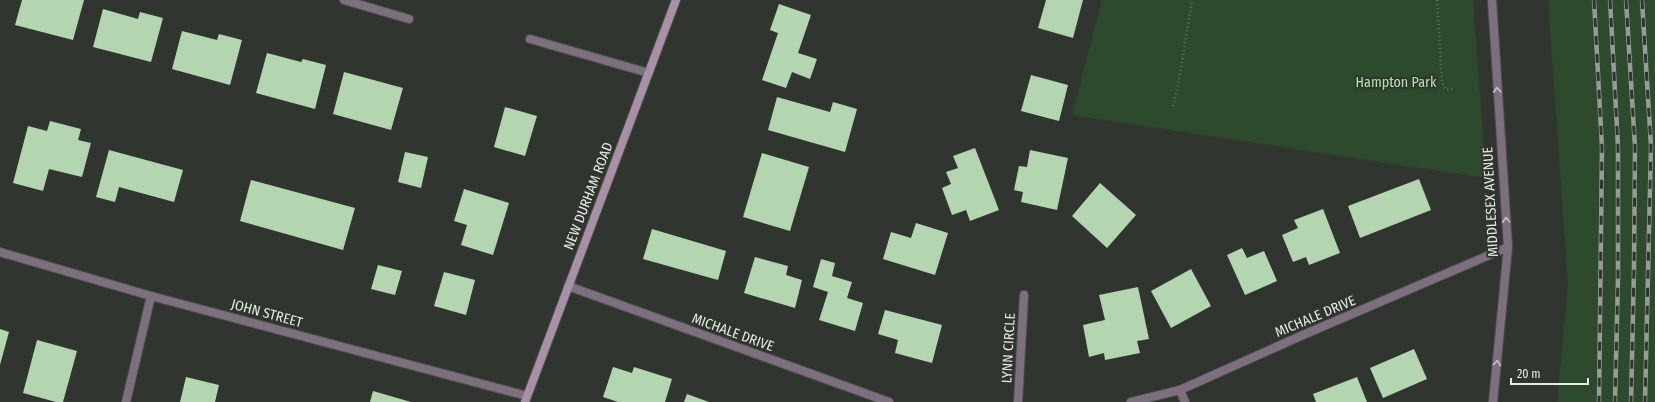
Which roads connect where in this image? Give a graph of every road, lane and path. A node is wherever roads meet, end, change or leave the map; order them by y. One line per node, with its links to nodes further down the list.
1 (344, 0): 6 (street)
2 (676, 0): 8 (main road, NEW DURHAM ROAD)
3 (1192, 0): 10 (path)
4 (1437, 0): 9 (path)
5 (1492, 0): 11 (street, MIDDLESEX AVENUE, one-way to 5)
6 (409, 19)
7 (530, 39): 8 (street)
8 (649, 73): 13 (main road, NEW DURHAM ROAD)
9 (1453, 89)
10 (1172, 106)
11 (1508, 247): 16 (street, MICHALE DRIVE); 23 (street, MIDDLESEX AVENUE, one-way to 11)
12 (0, 252): 15 (street, JOHN STREET)
13 (568, 286): 17 (main road, NEW DURHAM ROAD); 19 (street, MICHALE DRIVE)
14 (1024, 295): 20 (street, LYNN CIRCLE)
15 (151, 296): 17 (street, JOHN STREET); 18 (street)
16 (1180, 390): 21 (street, MICHALE DRIVE); 22 (street)
17 (526, 399)
18 (126, 402)
19 (889, 402)
20 (1018, 402)
21 (1131, 402)
22 (1185, 402)
23 (1494, 402)

